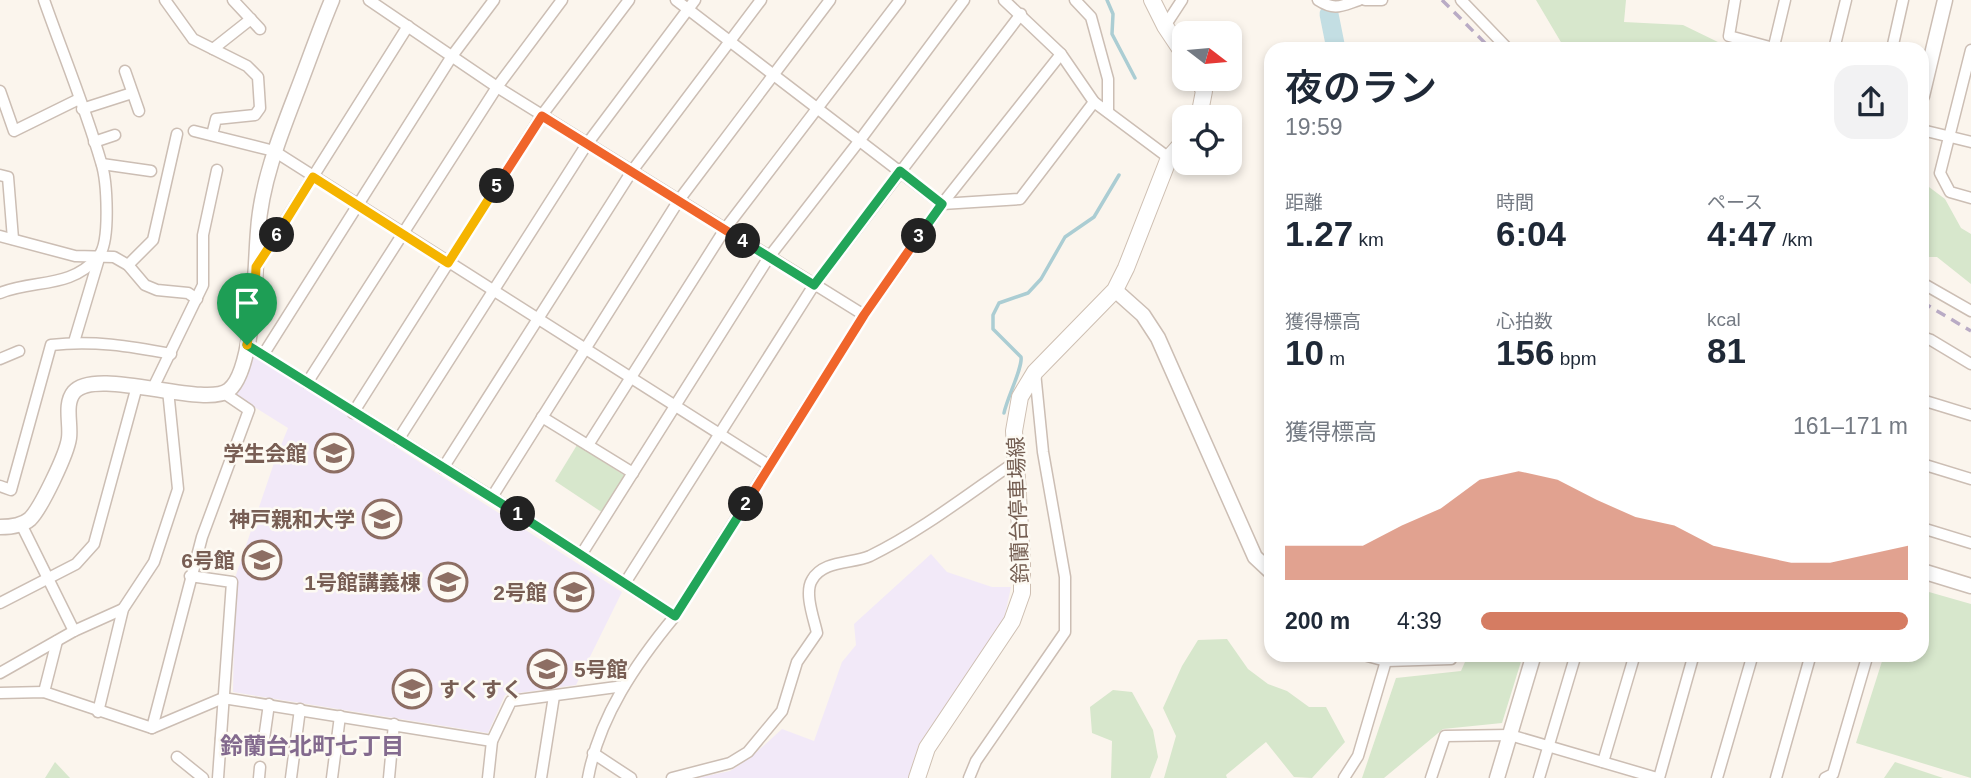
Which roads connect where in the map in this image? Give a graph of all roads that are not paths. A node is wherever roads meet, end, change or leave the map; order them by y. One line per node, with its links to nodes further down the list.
1 (44, 0): 52 (street)
2 (165, 0): 41 (street)
3 (233, 0): 30 (street)
4 (332, 0): 67 (street)
5 (369, 0): 31 (street)
6 (494, 0): 44 (street)
7 (562, 0): 48 (street)
8 (629, 0): 56 (street)
9 (676, 0): 28 (street)
10 (761, 0): 35 (street)
11 (830, 0): 47 (street)
12 (900, 0): 53 (street)
13 (964, 0): 63 (street)
14 (1004, 0): 29 (street)
15 (1075, 0): 55 (street)
16 (1152, 0): 32 (main road)
17 (1182, 0): 32 (street)
18 (1318, 0): 19 (street)
19 (1359, 0)
20 (1365, 0): 21 (street)
21 (1382, 0)
22 (1461, 0): 36 (street)
23 (1735, 0): 37 (street)
24 (1785, 0): 38 (street)
25 (1846, 0): 39 (street)
26 (1903, 0): 40 (street)
27 (1945, 0): 45 (street)
28 (691, 4): 35 (street); 66 (street)
29 (1021, 14): 43 (street); 74 (street)
30 (251, 19): 33 (street); 41 (street)
31 (408, 26): 44 (street); 76 (street)
32 (1165, 26): 34 (main road)
33 (260, 29)
34 (1172, 36)
35 (730, 40): 47 (street); 73 (street)
36 (1501, 42)
37 (1752, 42)
38 (1776, 42)
39 (1836, 42)
40 (1894, 42)
41 (213, 49): 61 (street)
42 (1971, 50): 62 (street)
43 (1061, 54): 51 (street); 79 (street)
44 (452, 56): 48 (street); 80 (street)
45 (1929, 67)
46 (125, 71): 50 (street)
47 (774, 74): 53 (street); 78 (street)
48 (497, 87): 56 (street); 82 (street)
49 (0, 92): 52 (street)
50 (132, 93): 52 (street); 54 (street)
51 (1094, 102): 55 (street); 79 (street)
52 (80, 104): 64 (street)
53 (818, 107): 63 (street); 81 (street)
54 (139, 111)
55 (1108, 112): 69 (street)
56 (542, 116): 66 (street); 87 (street)
57 (194, 131): 61 (street)
58 (1929, 132): 62 (street)
59 (177, 134): 88 (street)
60 (115, 135): 64 (street)
61 (212, 135): 67 (street)
62 (1949, 136): 65 (street); 77 (street)
63 (860, 140): 74 (street); 86 (street)
64 (94, 142): 70 (street)
65 (1971, 142)
66 (587, 144): 73 (street); 93 (street)
67 (274, 151): 76 (street); 89 (street)
68 (1172, 155): 69 (main road, 鈴蘭台停車場線)
69 (1169, 158): 92 (main road, 鈴蘭台停車場線)
70 (102, 164): 72 (street); 85 (street)
71 (218, 170): 95 (street)
72 (151, 171)
73 (632, 171): 78 (street); 98 (street)
74 (900, 171): 79 (street); 90 (street)
75 (0, 175): 84 (street)
76 (313, 177): 80 (street); 89 (street)
77 (1971, 198)
78 (679, 200): 81 (street); 102 (street)
79 (942, 204): 97 (street)
80 (357, 205): 82 (street); 105 (street)
81 (725, 229): 86 (street); 109 (street)
82 (404, 234): 87 (street); 110 (street)
83 (0, 236): 84 (street)
84 (13, 239): 85 (street)
85 (100, 255): 88 (street); 94 (street); 100 (street)
86 (769, 257): 90 (street); 115 (street)
87 (448, 263): 93 (street); 116 (street)
88 (128, 265): 95 (street)
89 (256, 267): 101 (street)
90 (814, 285): 97 (street); 119 (street)
91 (1929, 286): 96 (street)
92 (1115, 290): 108 (main road, 鈴蘭台停車場線); 135 (street)
93 (493, 291): 98 (street); 120 (street)
94 (0, 293)
95 (197, 299): 104 (street)
96 (1971, 311)
97 (864, 315): 123 (street)
98 (538, 319): 102 (street); 125 (street)
99 (1929, 340): 107 (street)
100 (74, 342): 104 (street); 128 (street)
101 (247, 345): 105 (street); 113 (street)
102 (585, 348): 109 (street); 118 (street)
103 (19, 351): 106 (street)
104 (171, 354): 112 (street)
105 (262, 355): 110 (street)
106 (0, 359)
107 (1971, 364)
108 (1035, 372): 122 (main road, 鈴蘭台停車場線); 186 (street)
109 (632, 378): 115 (street); 121 (street)
110 (307, 383): 116 (street)
111 (137, 386): 112 (street); 130 (street); 138 (street)
112 (161, 389): 113 (street); 142 (street)
113 (224, 393): 137 (street)
114 (1929, 402): 117 (street)
115 (676, 405): 119 (street); 126 (street)
116 (353, 413): 120 (street)
117 (1971, 415)
118 (542, 417): 121 (street); 129 (street)
119 (721, 435): 123 (street); 139 (street)
120 (398, 440): 125 (street)
121 (588, 445): 126 (street)
122 (1014, 462): 184 (street); 185 (main road, 鈴蘭台停車場線)
123 (769, 466): 143 (street)
124 (1929, 466): 127 (street)
125 (443, 468): 129 (street)
126 (633, 473): 134 (street)
127 (1971, 479)
128 (0, 486)
129 (492, 497): 134 (street)
130 (21, 524): 131 (street); 138 (street)
131 (0, 528)
132 (1929, 530): 133 (street)
133 (1971, 543)
134 (582, 555): 139 (street)
135 (1264, 565)
136 (1929, 573): 140 (street)
137 (190, 576): 159 (street); 165 (street)
138 (48, 579): 141 (street); 144 (street)
139 (625, 583): 143 (street)
140 (1971, 586)
141 (0, 603)
142 (123, 609): 144 (street); 162 (street)
143 (675, 616): 155 (street)
144 (74, 632): 145 (street)
145 (57, 641): 154 (street); 156 (street)
146 (1386, 662): 187 (street)
147 (1532, 662): 166 (street)
148 (1574, 662): 170 (street)
149 (1633, 662): 174 (street)
150 (1692, 662): 191 (street)
151 (1751, 662): 192 (street)
152 (1809, 662): 193 (street)
153 (1866, 662): 194 (street)
154 (0, 673)
155 (624, 686): 158 (street); 172 (street)
156 (44, 692): 157 (street); 162 (street)
157 (0, 693)
158 (554, 696): 169 (street); 181 (street)
159 (223, 698): 160 (street); 165 (street); 167 (street)
160 (269, 705): 161 (street); 168 (street)
161 (300, 709): 163 (street); 177 (street)
162 (98, 712): 165 (street)
163 (341, 716): 164 (street); 178 (street)
164 (394, 724): 169 (street); 179 (street)
165 (152, 728)
166 (1510, 735): 170 (street); 188 (street); 189 (street)
167 (220, 739): 171 (street); 176 (street)
168 (264, 739)
169 (492, 741): 180 (street)
170 (1549, 747): 174 (street); 190 (street)
171 (250, 748)
172 (593, 753): 182 (street); 183 (street)
173 (177, 757): 175 (street)
174 (1603, 762): 191 (street)
175 (203, 778)
176 (218, 778)
177 (291, 778)
178 (332, 778)
179 (389, 778)
180 (488, 778)
181 (541, 778)
182 (588, 778)
183 (631, 778)
184 (672, 778)
185 (917, 778)
186 (969, 778)
187 (1344, 778)
188 (1431, 778)
189 (1497, 778)
190 (1539, 778)
191 (1658, 778)
192 (1717, 778)
193 (1776, 778)
194 (1825, 778)

